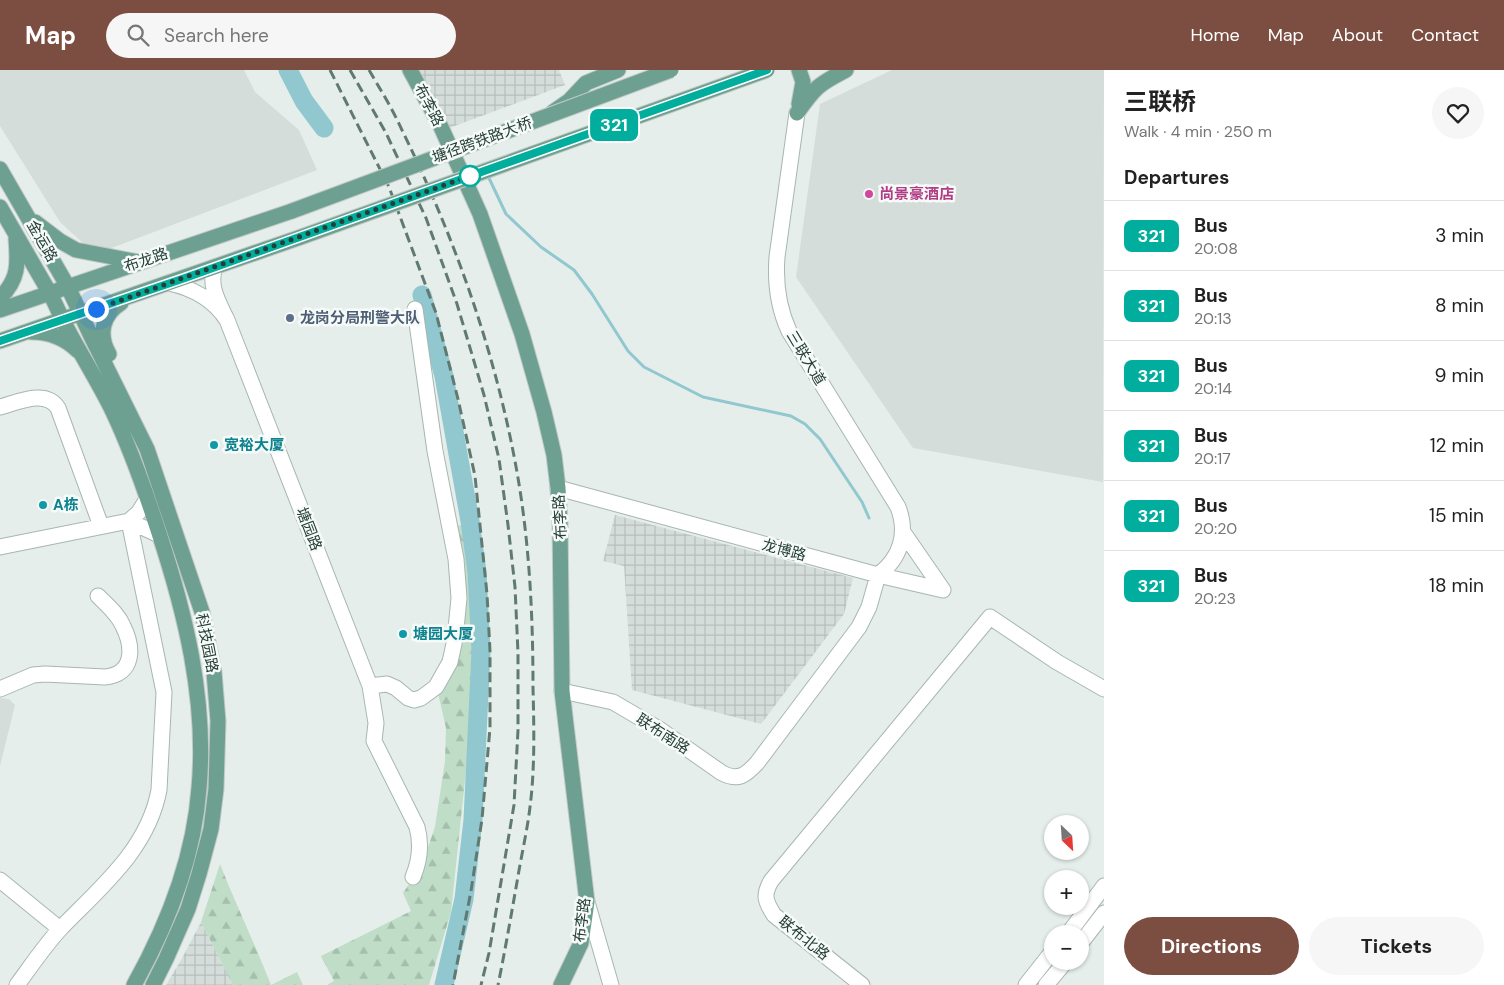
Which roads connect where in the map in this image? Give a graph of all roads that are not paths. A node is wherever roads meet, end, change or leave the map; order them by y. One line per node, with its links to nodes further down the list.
1 (410, 70): 8 (main road, 布李路)
2 (618, 70): 8 (main road)
3 (671, 70): 11 (main road, 塘径跨铁路大桥, bridge)
4 (767, 70): 14 (main road, 塘径跨铁路大桥, bridge)
5 (799, 70): 7 (main road)
6 (846, 70): 7 (main road)
7 (797, 113): 36 (street, 三联大道)
8 (456, 159): 32 (main road, 布李路)
9 (0, 169): 12 (main road, 金运路)
10 (0, 207): 13 (main road, 金运路)
11 (292, 211): 15 (main road, 布龙路)
12 (28, 217): 15 (main road); 18 (main road, 金运路)
13 (16, 235): 19 (main road, 金运路); 20 (main road)
14 (301, 237): 16 (main road, 布龙路)
15 (141, 262): 18 (main road, 布龙路)
16 (215, 267): 17 (main road, 布龙路); 26 (street, 塘园路)
17 (169, 284): 21 (main road, 布龙路); 26 (street, 塘园路)
18 (68, 287): 19 (main road, 布龙路); 24 (main road, 金运路)
19 (49, 293): 22 (main road, 布龙路); 25 (main road, 金运路)
20 (0, 298)
21 (129, 298): 24 (main road, 布龙路); 31 (main road)
22 (0, 310)
23 (415, 310): 41 (street)
24 (81, 314): 25 (main road, 布龙路); 31 (main road, 科技园路)
25 (63, 320): 27 (main road, 布龙路); 29 (main road, 科技园路)
26 (227, 320): 41 (street, 塘园路)
27 (27, 332): 28 (main road, 布龙路); 29 (main road)
28 (0, 341)
29 (82, 356): 33 (main road, 科技园路)
30 (0, 407): 35 (street)
31 (147, 449): 57 (main road, 科技园路)
32 (558, 488): 39 (street, 龙博路); 44 (main road, 布李路)
33 (148, 499): 34 (street); 37 (main road, 科技园路)
34 (129, 521): 35 (street); 37 (street); 51 (street)
35 (101, 526): 38 (street)
36 (903, 532): 39 (street, 三联大道); 39 (street, 龙博路)
37 (160, 535): 56 (main road, 科技园路)
38 (0, 546)
39 (878, 575): 44 (street, 联布南路)
40 (98, 596): 42 (street)
41 (370, 686): 45 (street, 塘园路)
42 (0, 689)
43 (1104, 689): 60 (street, 联布北路)
44 (562, 691): 48 (main road, 布李路)
45 (413, 877)
46 (1104, 886): 50 (street)
47 (2, 887): 51 (street)
48 (587, 902): 58 (main road, 布李路); 59 (street)
49 (1104, 913): 52 (street)
50 (1075, 925)
51 (60, 929): 55 (street)
52 (1089, 932)
53 (1044, 962): 61 (street)
54 (1058, 970): 62 (street)
55 (17, 985)
56 (134, 985)
57 (153, 985)
58 (561, 985)
59 (611, 985)
60 (862, 985)
61 (1026, 985)
62 (1046, 985)

